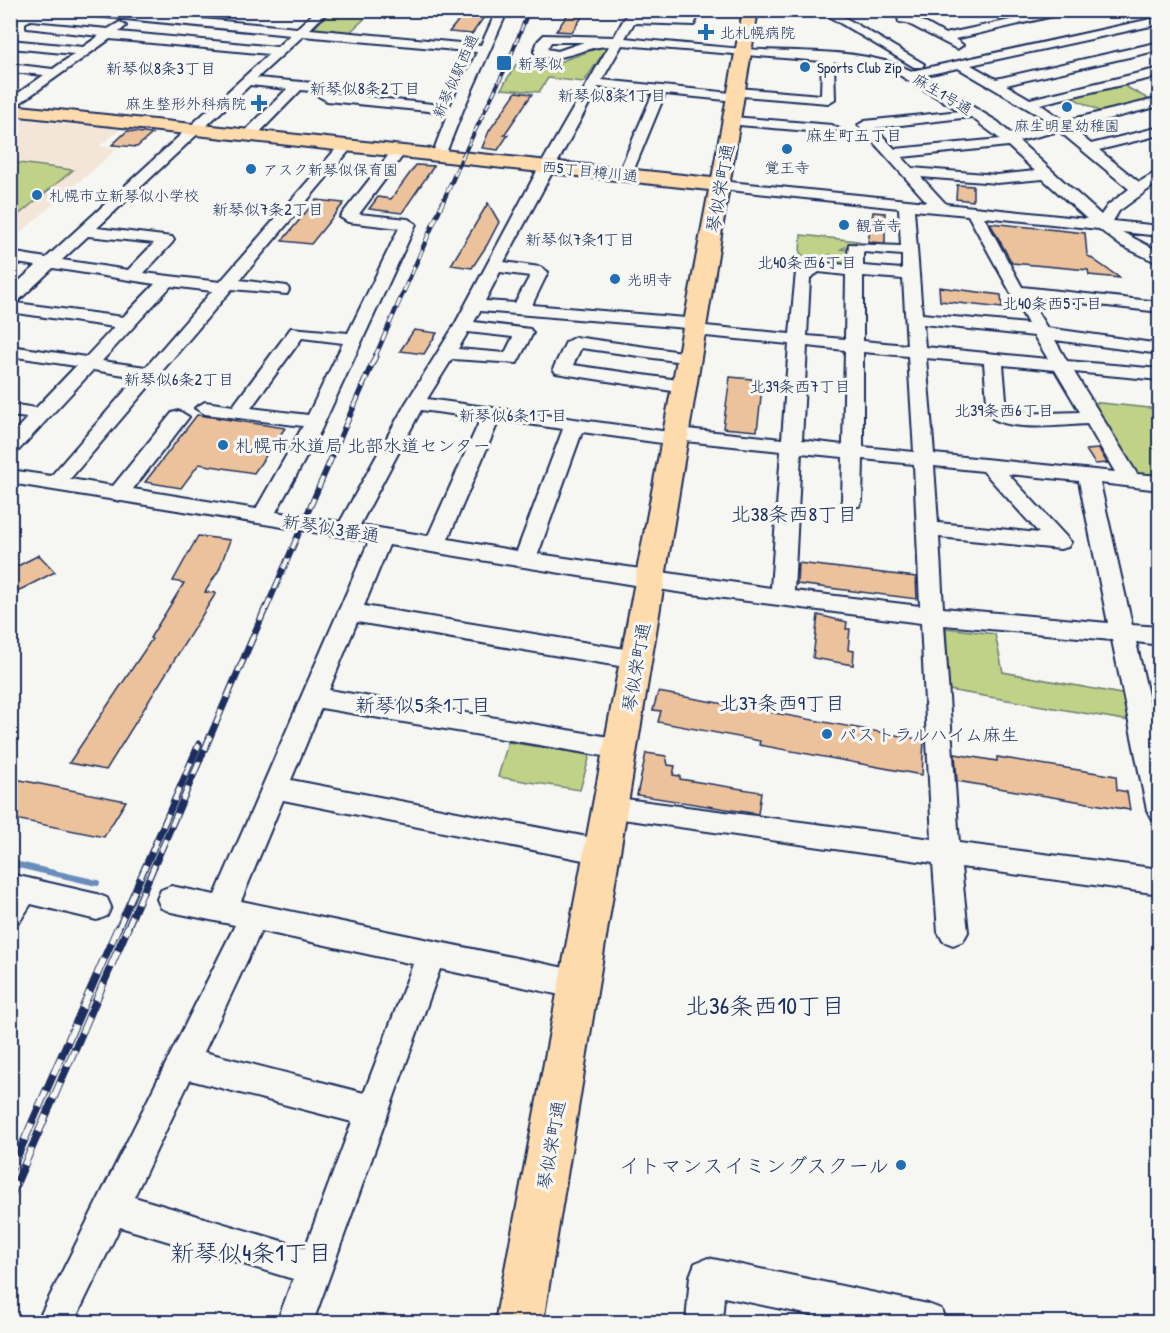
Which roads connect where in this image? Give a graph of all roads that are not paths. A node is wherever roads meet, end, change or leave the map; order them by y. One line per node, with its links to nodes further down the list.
1 (229, 10): 19 (street)
2 (307, 10): 9 (street)
3 (503, 10): 32 (street, 新琴似駅西通)
4 (696, 10): 13 (street)
5 (751, 10): 35 (main road, 琴似栄町通)
6 (823, 10): 21 (street)
7 (954, 10): 16 (street)
8 (1015, 10): 17 (street)
9 (324, 11): 22 (street)
10 (1072, 11): 17 (street)
11 (54, 12): 12 (street); 20 (street)
12 (137, 14): 19 (street); 23 (street)
13 (633, 15): 29 (street)
14 (1138, 15): 18 (street)
15 (889, 19): 16 (street); 21 (street)
16 (909, 19): 24 (street)
17 (1033, 19): 24 (street); 25 (street)
18 (1157, 21): 25 (street)
19 (211, 24): 22 (street); 27 (street)
20 (26, 28): 23 (street); 26 (street)
21 (856, 29): 41 (street)
22 (301, 32): 32 (street); 34 (street)
23 (109, 34): 27 (street); 33 (street)
24 (943, 38): 37 (street)
25 (1075, 39): 30 (street)
26 (10, 42): 33 (street)
27 (188, 42): 34 (street)
28 (581, 42): 29 (street, 麻生1号通)
29 (617, 42): 35 (street, 麻生1号通); 47 (street)
30 (1046, 45): 37 (street); 39 (street)
31 (1160, 46): 39 (street)
32 (485, 49): 56 (street, 新琴似駅西通)
33 (86, 51): 43 (street)
34 (280, 51): 45 (street)
35 (744, 53): 36 (street, 麻生1号通); 51 (main road, 琴似栄町通)
36 (828, 58): 44 (street, 麻生1号通); 51 (street)
37 (983, 59): 38 (street)
38 (960, 64): 41 (street); 48 (street)
39 (1083, 64): 46 (street); 48 (street)
40 (10, 68): 43 (street)
41 (929, 71): 44 (street)
42 (1160, 72): 46 (street)
43 (56, 73): 54 (street)
44 (911, 75): 57 (street, 麻生1号通)
45 (247, 81): 49 (street); 62 (street)
46 (1119, 82): 52 (street); 53 (street)
47 (593, 83): 50 (street); 73 (street)
48 (993, 84): 53 (street)
49 (297, 86): 56 (street); 65 (street)
50 (661, 89): 51 (street); 75 (street)
51 (736, 94): 59 (main road, 琴似栄町通)
52 (1160, 102): 55 (street)
53 (1029, 103): 61 (street)
54 (10, 108): 62 (main road, 西5丁目樽川通)
55 (1133, 109): 60 (street); 61 (street)
56 (456, 110): 72 (street, 新琴似駅西通)
57 (974, 113): 58 (street); 66 (street, 麻生1号通)
58 (926, 118): 68 (street); 71 (street)
59 (732, 121): 63 (street); 79 (main road, 琴似栄町通)
60 (1160, 123)
61 (1062, 127): 66 (street); 69 (street)
62 (195, 129): 65 (main road, 西5丁目樽川通); 86 (street)
63 (832, 129)
64 (1160, 131): 69 (street)
65 (249, 135): 67 (main road, 西5丁目樽川通)
66 (1010, 140): 68 (street); 76 (street, 麻生1号通)
67 (347, 145): 70 (main road, 西5丁目樽川通); 97 (street)
68 (957, 147): 71 (street); 78 (street)
69 (1088, 149): 80 (street)
70 (399, 151): 72 (main road, 西5丁目樽川通); 110 (street)
71 (892, 154): 74 (street)
72 (439, 155): 73 (main road, 西5丁目樽川通)
73 (547, 166): 75 (main road, 西5丁目樽川通); 92 (street)
74 (908, 172): 78 (street); 83 (street)
75 (625, 174): 79 (main road, 西5丁目樽川通)
76 (1045, 174): 78 (street); 85 (street, 麻生1号通)
77 (1160, 174): 80 (street)
78 (990, 178)
79 (720, 184): 82 (street, 西5丁目樽川通); 108 (main road, 琴似栄町通)
80 (1136, 190): 81 (street); 85 (street)
81 (1160, 196)
82 (906, 204): 83 (street, 西5丁目樽川通); 88 (street)
83 (940, 207): 84 (street, 西5丁目樽川通)
84 (973, 211): 85 (street, 西5丁目樽川通); 99 (street)
85 (1103, 225): 87 (street); 90 (street, 西5丁目樽川通)
86 (85, 231): 91 (street); 94 (street)
87 (1160, 231)
88 (909, 251): 93 (street); 95 (street)
89 (10, 258): 91 (street)
90 (1160, 259)
91 (51, 263): 94 (street); 100 (street)
92 (494, 266): 101 (street); 104 (street)
93 (854, 270): 95 (street); 111 (street); 112 (street)
94 (134, 274): 96 (street)
95 (910, 275): 105 (street)
96 (167, 280): 97 (street); 106 (street)
97 (228, 285): 98 (street); 121 (street)
98 (281, 290)
99 (1016, 291): 103 (street); 109 (street)
100 (10, 299)
101 (474, 305): 104 (street); 107 (street)
102 (10, 307): 106 (street)
103 (1160, 307)
104 (521, 309): 108 (street)
105 (913, 318): 109 (street); 115 (street)
106 (127, 323): 119 (street)
107 (463, 326): 116 (street); 116 (street)
108 (696, 327): 111 (street); 117 (main road, 琴似栄町通)
109 (1041, 332): 113 (street); 120 (street)
110 (353, 339): 127 (street); 132 (street)
111 (799, 340): 112 (street); 135 (street)
112 (853, 345): 115 (street); 137 (street)
113 (1160, 349)
114 (10, 351): 119 (street)
115 (916, 351): 118 (street); 138 (street)
116 (448, 353): 124 (street)
117 (690, 358): 123 (main road, 琴似栄町通); 123 (street)
118 (993, 359): 120 (street); 131 (street)
119 (89, 363): 121 (street); 128 (street)
120 (1060, 365): 122 (street); 131 (street)
121 (150, 373): 143 (street)
122 (1160, 375)
123 (685, 387): 134 (main road, 琴似栄町通)
124 (415, 403): 129 (street); 148 (street)
125 (205, 408): 127 (street)
126 (10, 410): 128 (street)
127 (238, 412): 132 (street)
128 (41, 415): 136 (street)
129 (492, 415): 133 (street); 151 (street)
130 (179, 417): 145 (street)
131 (1093, 418): 142 (street)
132 (314, 422): 147 (street)
133 (574, 426): 134 (street); 152 (street)
134 (676, 437): 135 (street); 153 (main road, 琴似栄町通)
135 (790, 446): 137 (street); 154 (street)
136 (10, 448)
137 (852, 452): 138 (street); 146 (street)
138 (924, 459): 139 (street); 149 (street)
139 (989, 466): 141 (street); 149 (street)
140 (10, 476): 143 (street, 新琴似3番通)
141 (1088, 476): 142 (street); 157 (street)
142 (1130, 480): 144 (street)
143 (56, 483): 145 (street, 新琴似3番通)
144 (1160, 483)
145 (118, 493): 147 (street, 新琴似3番通)
146 (852, 501)
147 (263, 516): 148 (street, 新琴似3番通)
148 (347, 529): 150 (street, 新琴似3番通)
149 (928, 529): 156 (street)
150 (382, 536): 151 (street, 新琴似3番通); 155 (street)
151 (434, 546): 152 (street, 新琴似3番通)
152 (524, 561): 153 (street, 新琴似3番通)
153 (651, 579): 154 (street, 新琴似3番通); 159 (main road, 琴似栄町通)
154 (782, 597): 156 (street, 新琴似3番通)
155 (349, 612): 159 (street); 160 (street)
156 (933, 616): 157 (street, 新琴似3番通); 167 (street)
157 (1122, 633): 158 (street, 新琴似3番通); 161 (street)
158 (1160, 636)
159 (637, 660): 162 (main road, 琴似栄町通)
160 (313, 697): 162 (street); 163 (street)
161 (1151, 732): 165 (street)
162 (621, 749): 164 (main road, 琴似栄町通)
163 (275, 788): 166 (street); 172 (street)
164 (610, 808): 166 (main road, 琴似栄町通); 167 (street)
165 (1160, 810)
166 (603, 852): 176 (main road, 琴似栄町通)
167 (948, 854): 168 (street); 174 (street)
168 (1160, 882)
169 (15, 896): 171 (street)
170 (171, 899): 172 (street)
171 (98, 907)
172 (223, 910): 173 (street)
173 (254, 916): 175 (street); 177 (street)
174 (953, 932)
175 (431, 954): 176 (street); 178 (street)
176 (579, 985): 184 (main road, 琴似栄町通)
177 (182, 1062): 178 (street); 179 (street)
178 (371, 1111): 180 (street)
179 (111, 1207): 180 (street); 182 (street)
180 (314, 1268): 183 (street)
181 (835, 1313): 185 (street); 186 (street)
182 (55, 1323)
183 (295, 1323)
184 (519, 1323)
185 (705, 1323)
186 (928, 1323)

